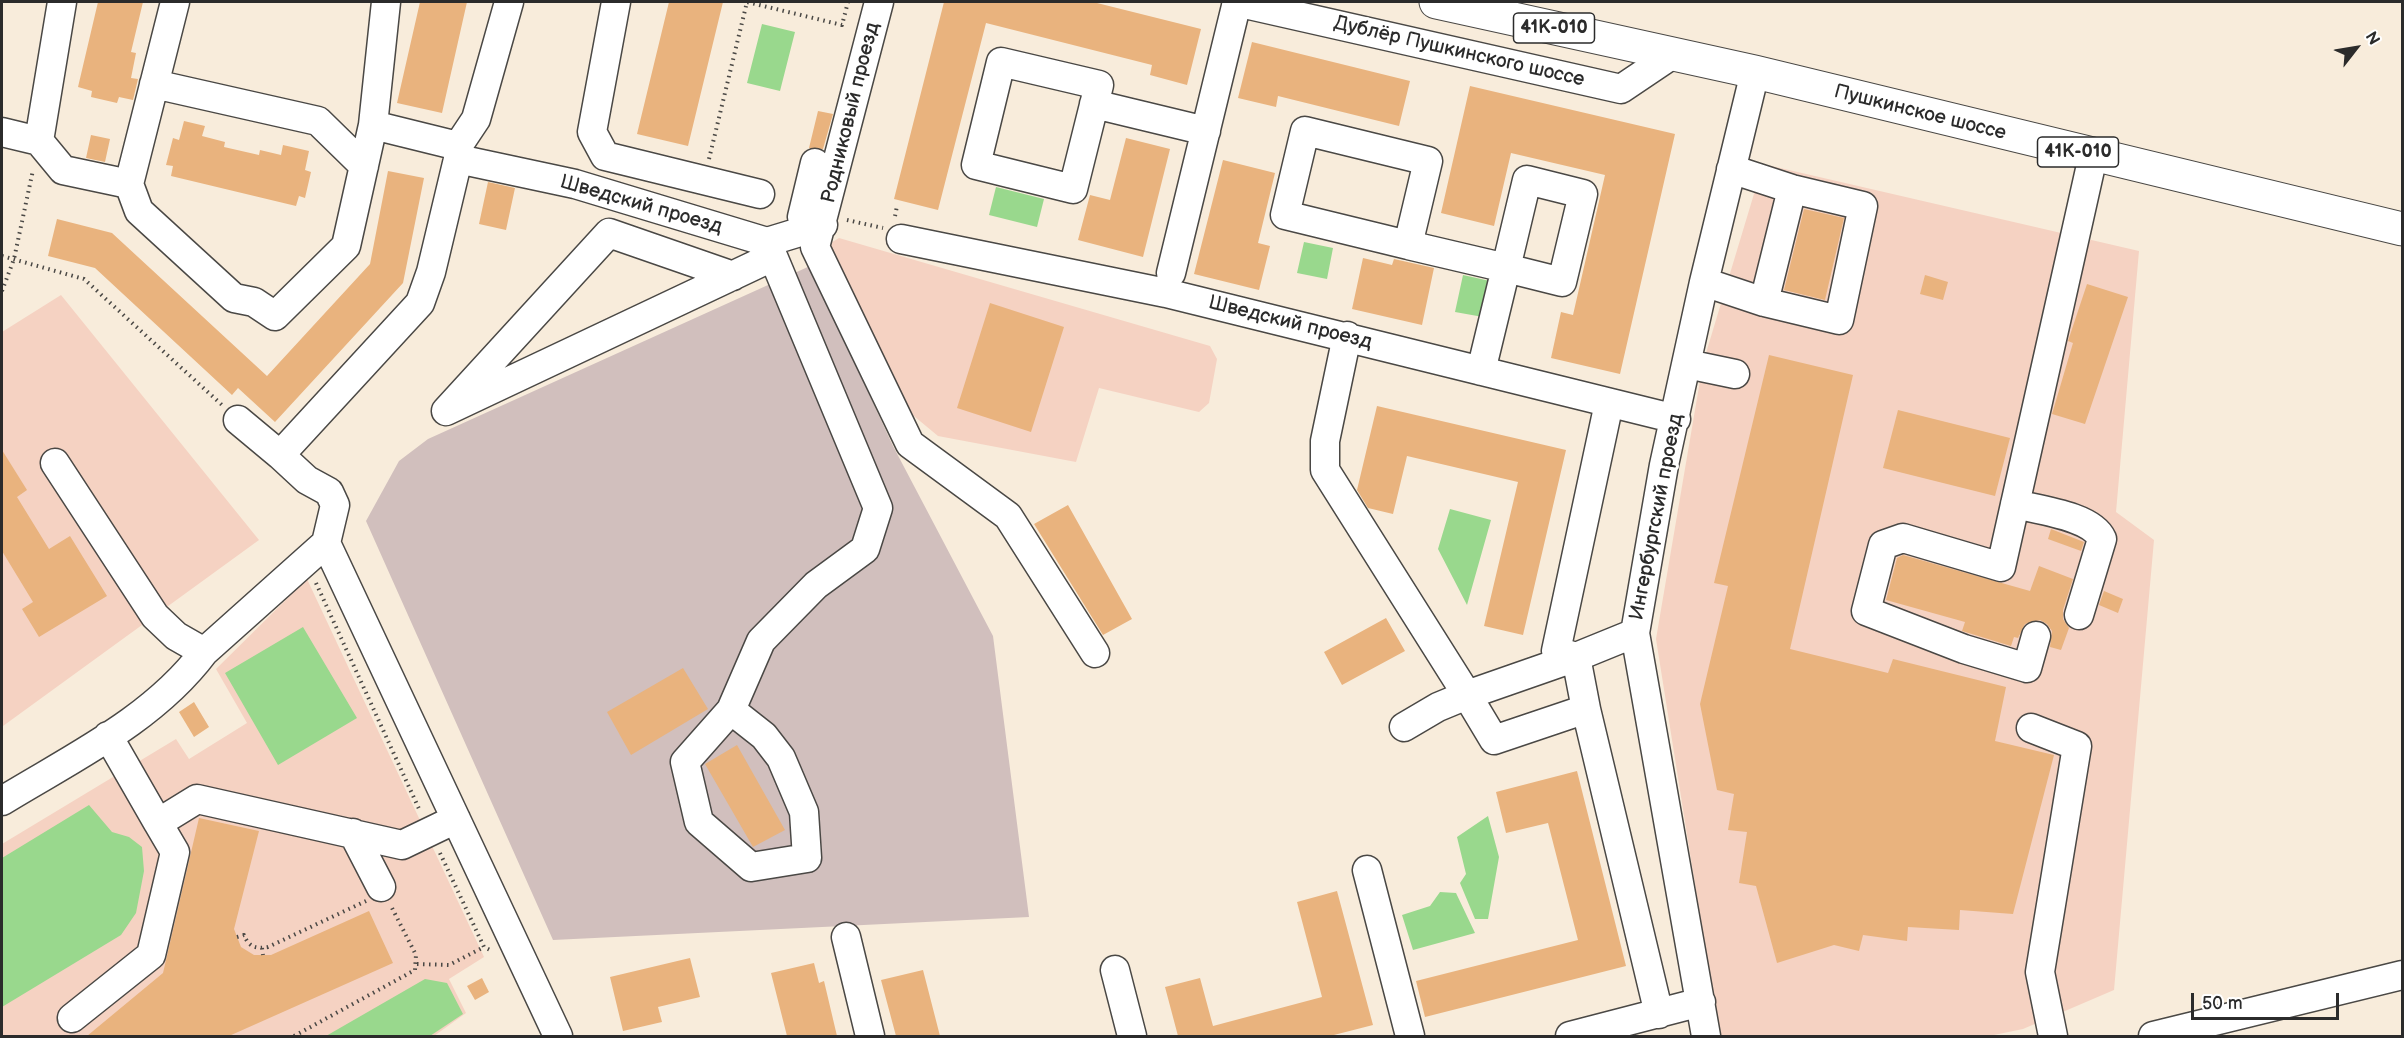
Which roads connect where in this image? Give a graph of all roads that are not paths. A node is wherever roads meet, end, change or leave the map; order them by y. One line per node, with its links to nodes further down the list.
1 (62, 2): 16 (street)
2 (175, 2): 11 (street)
3 (386, 2): 13 (street)
4 (509, 2): 17 (street)
5 (616, 2): 24 (street)
6 (879, 2): 25 (street, Родниковый проезд)
7 (1237, 2): 9 (street, Дублёр Пушкинского шоссе); 14 (street)
8 (1436, 2): 9 (main road, Пушкинское шоссе / 41К-010)
9 (1673, 54): 10 (main road, Пушкинское шоссе / 41К-010)
10 (1755, 72): 18 (main road, Пушкинское шоссе / 41К-010); 21 (street, Ингербургский проезд)
11 (154, 84): 20 (street); 22 (street)
12 (1094, 104): 12 (street); 14 (street)
13 (373, 125): 17 (street, Шведский проезд); 20 (street)
14 (1206, 131): 30 (street)
15 (2, 132): 16 (street)
16 (39, 141): 22 (street)
17 (458, 152): 29 (street, Шведский проезд); 41 (street)
18 (2093, 156): 26 (main road, Пушкинское шоссе / 41К-010); 43 (street)
19 (815, 163): 25 (street)
20 (364, 166): 22 (street)
21 (1731, 169): 23 (street); 32 (street, Ингербургский проезд)
22 (129, 184)
23 (1792, 189): 33 (street); 33 (street)
24 (760, 194)
25 (817, 218): 29 (street); 49 (street)
26 (2403, 229)
27 (896, 230): 34 (street, Шведский проезд)
28 (1408, 245): 28 (street); 36 (street)
29 (770, 249): 31 (street); 53 (street)
30 (1171, 273)
31 (733, 276): 31 (street)
32 (1704, 282): 33 (street); 35 (street, Ингербургский проезд)
33 (1764, 302)
34 (1347, 336): 36 (street, Шведский проезд); 51 (street)
35 (1687, 364): 37 (street); 39 (street, Ингербургский проезд)
36 (1481, 371): 38 (street, Шведский проезд)
37 (1735, 374)
38 (1609, 403): 39 (street, Шведский проезд); 50 (street)
39 (1676, 419): 46 (street, Ингербургский проезд)
40 (238, 420): 41 (street)
41 (280, 455): 44 (street)
42 (55, 463): 48 (street)
43 (2015, 504): 45 (street); 47 (street)
44 (326, 543): 48 (street); 58 (street)
45 (2079, 615)
46 (1635, 633): 50 (street); 66 (street, Ингербургский проезд)
47 (2036, 636)
48 (204, 652): 56 (street)
49 (1095, 653)
50 (1576, 657): 51 (street); 52 (street)
51 (1467, 694): 52 (street); 54 (street)
52 (1586, 709): 67 (street)
53 (730, 710): 53 (street)
54 (1404, 727)
55 (2031, 728): 75 (street)
56 (108, 736): 57 (street); 59 (street)
57 (2, 801)
58 (456, 819): 60 (street); 69 (street)
59 (158, 823): 60 (street); 68 (street)
60 (353, 833): 62 (street)
61 (1367, 870): 72 (street)
62 (381, 887)
63 (846, 937): 70 (street)
64 (1115, 970): 71 (street)
65 (2403, 975): 76 (street)
66 (1701, 1002): 67 (street); 74 (street, Ингербургский проезд)
67 (1659, 1014): 73 (street)
68 (72, 1018)
69 (558, 1036)
70 (870, 1036)
71 (1132, 1036)
72 (1410, 1036)
73 (1570, 1036)
74 (1706, 1036)
75 (2053, 1036)
76 (2153, 1036)

